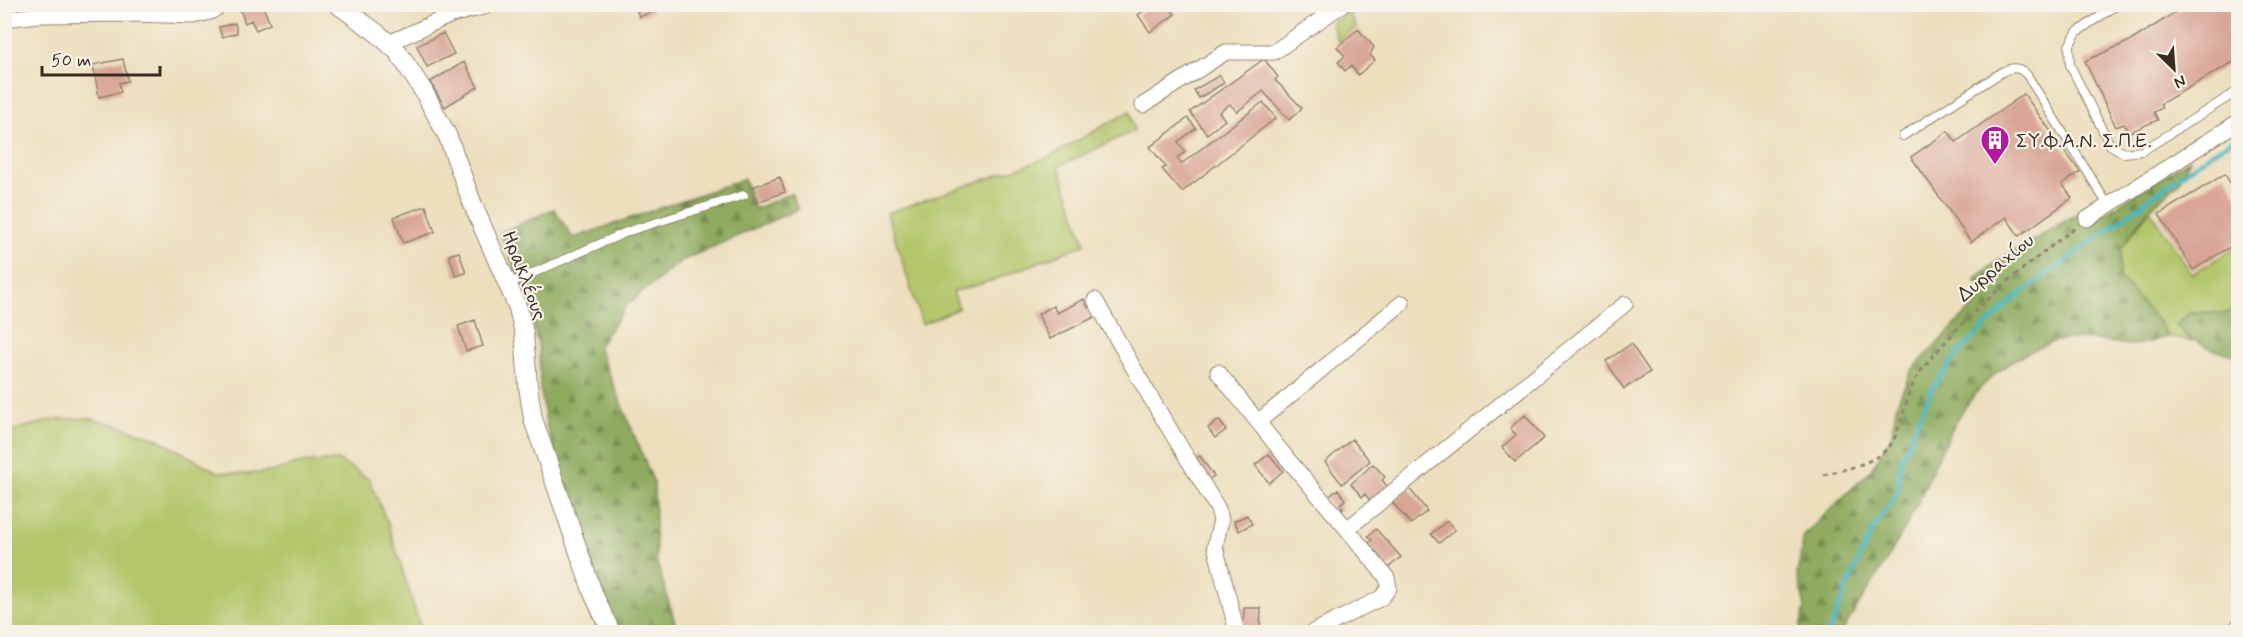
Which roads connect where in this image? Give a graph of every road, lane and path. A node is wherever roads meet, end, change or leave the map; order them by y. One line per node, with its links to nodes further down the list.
1 (223, 4): 6 (street)
2 (337, 4): 7 (street, Ηρακλέους)
3 (495, 4): 7 (street)
4 (1343, 4): 9 (street)
5 (2118, 4): 8 (lane)
6 (4, 19)
7 (389, 43): 15 (street, Ηρακλέους)
8 (2238, 91)
9 (1143, 105)
10 (2238, 122): 13 (street)
11 (1903, 136): 13 (lane)
12 (744, 195): 15 (lane)
13 (2108, 206): 14 (street)
14 (2087, 219): 21 (path, Δυρραχίου)
15 (508, 284): 24 (street, Ηρακλέους)
16 (1095, 300): 25 (street)
17 (1402, 303): 20 (street)
18 (1625, 304): 22 (street)
19 (1218, 372): 20 (street)
20 (1258, 422): 22 (street)
21 (1824, 475)
22 (1347, 529): 26 (street)
23 (2238, 627): 27 (street)
24 (611, 633)
25 (1237, 633)
26 (1313, 633)
27 (2234, 633)

